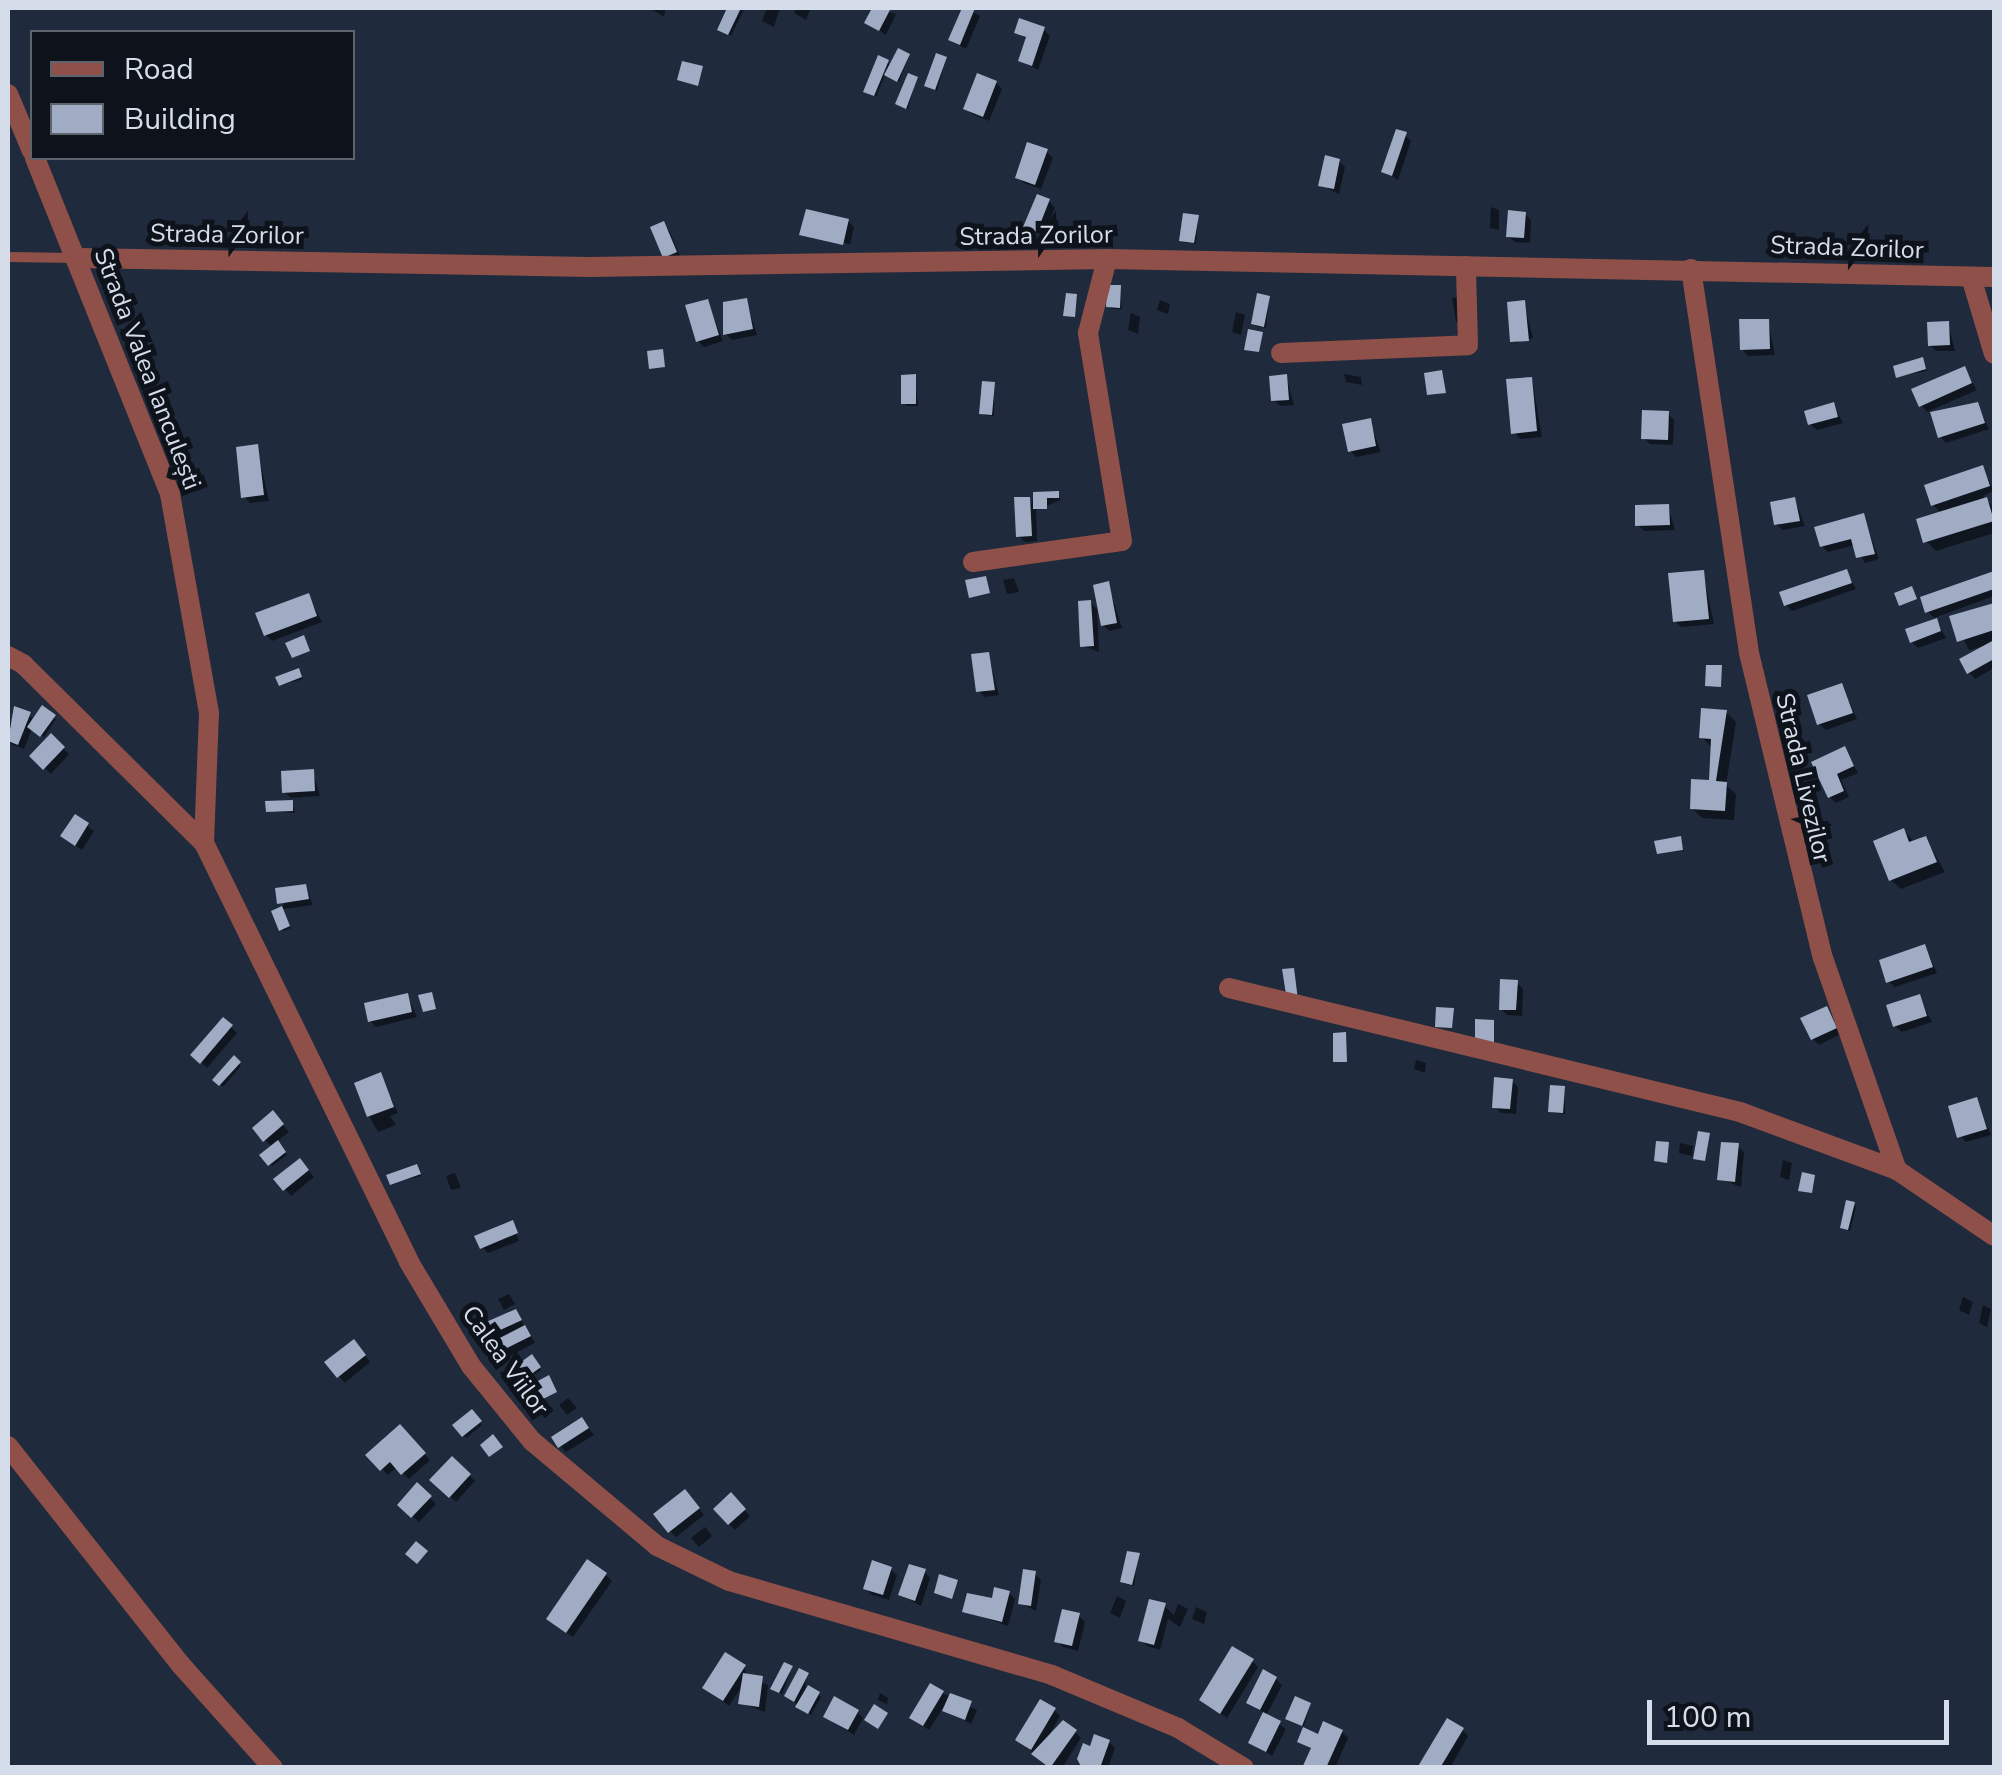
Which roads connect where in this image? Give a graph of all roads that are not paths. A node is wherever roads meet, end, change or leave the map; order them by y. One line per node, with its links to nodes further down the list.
1 (8, 94): 2 (street, Strada Valea Ianculești)
2 (30, 145)
3 (37, 160): 5 (street, Strada Valea Ianculești)
4 (8, 257): 5 (lane)
5 (79, 258): 6 (street, Strada Zorilor); 15 (street, Strada Valea Ianculești)
6 (1107, 260): 7 (street, Strada Zorilor); 13 (street)
7 (1466, 266): 8 (street, Strada Zorilor); 11 (street)
8 (1692, 269): 9 (street, Strada Zorilor); 17 (street, Strada Livezilor)
9 (1971, 277): 10 (street, Strada Zorilor); 12 (street)
10 (1994, 277)
11 (1281, 353)
12 (1994, 354)
13 (973, 562)
14 (8, 656): 15 (street, Calea Viilor)
15 (204, 843): 23 (street, Calea Viilor)
16 (1229, 988): 17 (street)
17 (1898, 1170): 19 (street)
18 (1994, 1215): 19 (street)
19 (1967, 1218): 20 (street)
20 (1994, 1236)
21 (8, 1446): 22 (street)
22 (273, 1768)
23 (1244, 1768)

